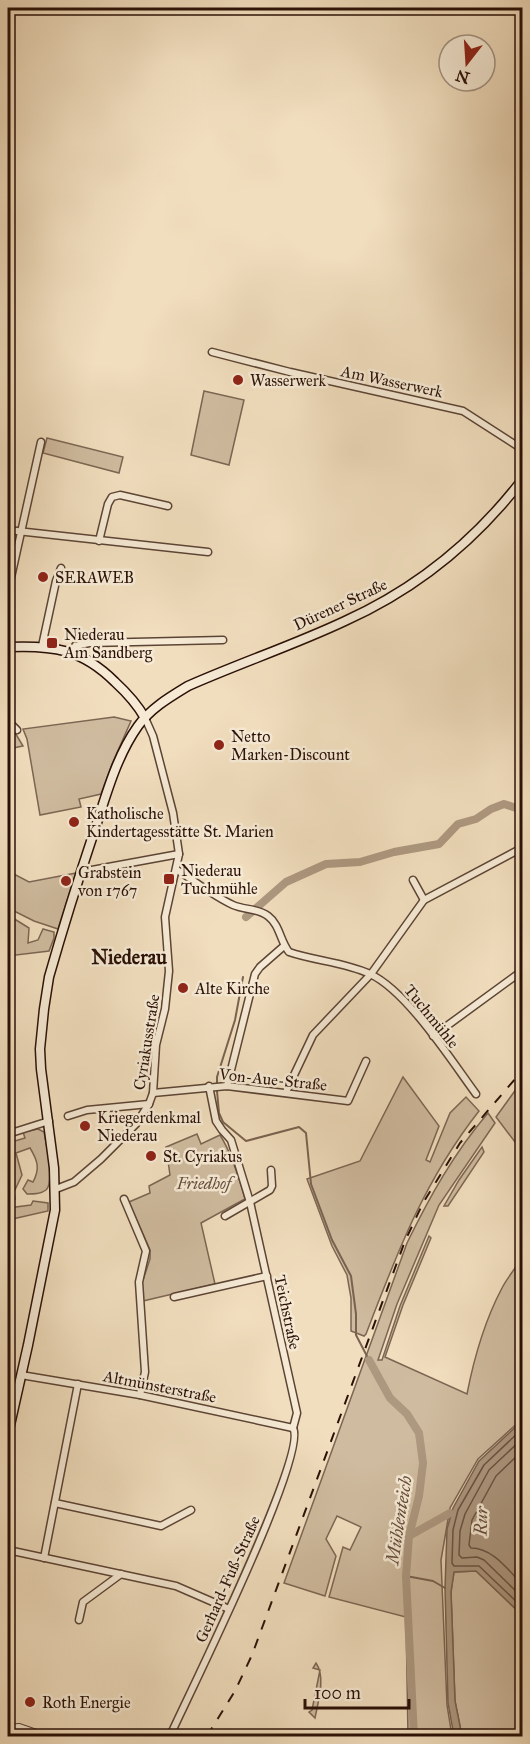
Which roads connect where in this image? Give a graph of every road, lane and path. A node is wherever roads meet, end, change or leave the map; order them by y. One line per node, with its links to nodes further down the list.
1 (212, 352): 3 (street, Am Wasserwerk)
2 (41, 442): 7 (street)
3 (522, 449)
4 (522, 480): 16 (main road, Dürener Straße)
5 (168, 506): 8 (street)
6 (8, 530): 7 (street)
7 (20, 532): 8 (street); 11 (street)
8 (99, 541): 9 (street)
9 (208, 552)
10 (61, 568): 13 (street)
11 (8, 591)
12 (223, 640): 15 (street)
13 (42, 646): 14 (main road); 15 (main road)
14 (8, 647)
15 (72, 652): 16 (main road)
16 (145, 718): 20 (street, Cyriakusstraße); 22 (main road, Dürener Straße)
17 (8, 721): 18 (street)
18 (17, 730)
19 (522, 848): 24 (street)
20 (178, 854): 21 (street, Cyriakusstraße); 22 (street)
21 (177, 870): 25 (street); 32 (street, Cyriakusstraße)
22 (81, 872): 36 (main road, Dürener Straße)
23 (413, 880): 24 (street)
24 (424, 900): 27 (street)
25 (284, 946): 27 (street, Tuchmühle); 30 (street, Teichstraße)
26 (522, 971): 28 (street)
27 (371, 974): 28 (street, Tuchmühle); 31 (street)
28 (433, 1036): 33 (street, Tuchmühle)
29 (366, 1061): 31 (street, Von-Aue-Straße)
30 (217, 1086): 31 (street, Von-Aue-Straße); 32 (street, Von-Aue-Straße); 41 (street, Teichstraße)
31 (285, 1092)
32 (153, 1093): 34 (street, Cyriakusstraße)
33 (476, 1094)
34 (149, 1104): 35 (street); 39 (street, Cyriakusstraße)
35 (68, 1116)
36 (49, 1121): 37 (street); 39 (main road, Dürener Straße)
37 (8, 1134)
38 (271, 1170): 41 (street)
39 (56, 1189): 45 (main road, Dürener Straße)
40 (124, 1199): 47 (street)
41 (250, 1202): 42 (street); 43 (street, Teichstraße)
42 (225, 1216)
43 (267, 1276): 44 (street); 48 (street, Teichstraße)
44 (174, 1297)
45 (21, 1375): 46 (street, Altmünsterstraße); 49 (main road, Dürener Straße)
46 (78, 1384): 47 (street, Altmünsterstraße); 50 (street)
47 (140, 1395): 48 (street, Altmünsterstraße)
48 (293, 1428): 55 (street, Gerhard-Fuß-Straße)
49 (8, 1434)
50 (55, 1503): 51 (street); 53 (street)
51 (191, 1510)
52 (8, 1550): 53 (street)
53 (44, 1558): 54 (street)
54 (121, 1574): 55 (street); 56 (street)
55 (229, 1609): 60 (street, Gerhard-Fuß-Straße)
56 (79, 1620)
57 (8, 1730): 58 (street); 59 (street)
58 (16, 1737)
59 (42, 1737)
60 (170, 1737)

